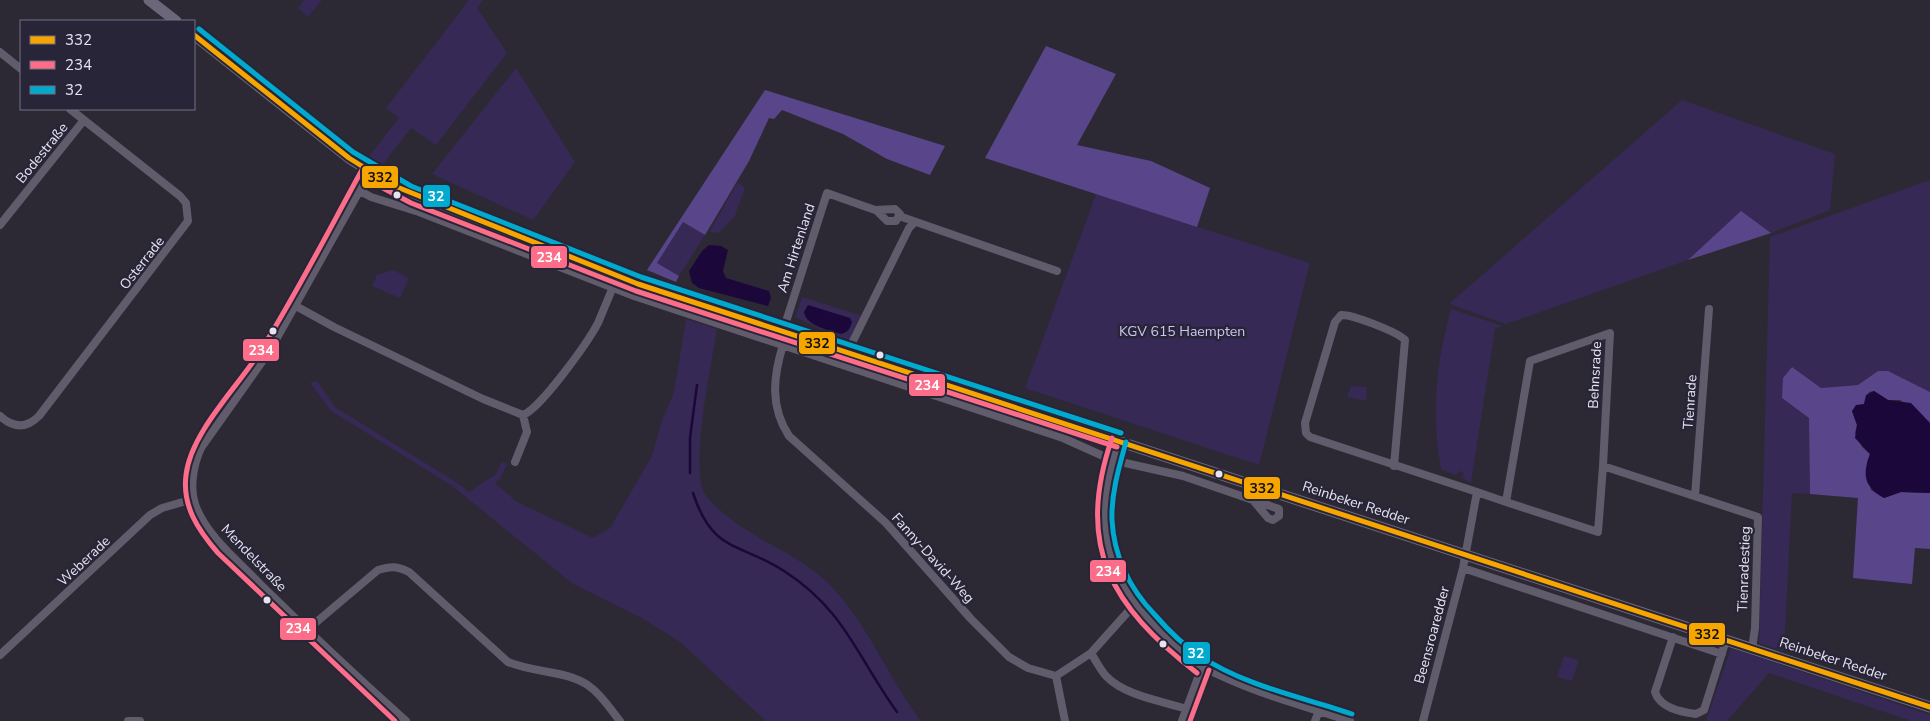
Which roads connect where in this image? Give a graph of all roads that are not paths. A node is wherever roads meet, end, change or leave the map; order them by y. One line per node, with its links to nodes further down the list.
1 (149, 0): 2 (main road)
2 (175, 20)
3 (195, 36): 8 (main road, Reinbeker Redder)
4 (0, 52): 5 (street)
5 (20, 68)
6 (71, 110): 7 (street, Osterrade)
7 (84, 120): 13 (street, Bodestraße); 22 (street, Osterrade)
8 (370, 172): 9 (street, Mendelstraße); 18 (main road, Reinbeker Redder)
9 (360, 191): 15 (street); 16 (street, Mendelstraße)
10 (875, 210): 11 (street, Am Hirtenland); 11 (street, Am Hirtenland); 18 (street, Am Hirtenland)
11 (899, 216): 12 (street, Am Hirtenland)
12 (915, 222): 14 (street, Am Hirtenland); 20 (street)
13 (0, 225)
14 (1057, 271)
15 (613, 288): 19 (street); 21 (street)
16 (294, 305): 21 (street); 30 (street, Mendelstraße)
17 (1709, 309): 29 (street, Tienrade)
18 (783, 331): 20 (main road, Reinbeker Redder)
19 (783, 345): 24 (street); 44 (street, Fanny-David-Weg)
20 (850, 353): 23 (main road, Reinbeker Redder)
21 (523, 415): 25 (street)
22 (0, 416)
23 (1119, 440): 24 (street); 33 (main road, Reinbeker Redder)
24 (1112, 460): 31 (street); 35 (street)
25 (515, 462)
26 (1394, 466): 26 (street, Behnsrade); 28 (street, Behnsrade)
27 (1603, 466): 29 (street, Tienradestieg); 32 (street, Behnsrade); 32 (street, Behnsrade)
28 (1477, 492): 32 (street, Behnsrade); 33 (street)
29 (1695, 496): 39 (street, Tienradestieg)
30 (194, 499): 36 (street, Mendelstraße); 42 (street, Weberade)
31 (1252, 499)
32 (1506, 502)
33 (1465, 554): 34 (street, Beensroaredder); 38 (main road, Reinbeker Redder)
34 (1463, 568): 37 (street); 56 (street, Beensroaredder)
35 (1134, 605): 40 (street); 43 (street)
36 (306, 630): 50 (street, Mendelstraße); 51 (street)
37 (1673, 637): 41 (street); 41 (street)
38 (1726, 640): 39 (main road, Reinbeker Redder); 41 (street)
39 (1752, 648): 45 (main road, Reinbeker Redder)
40 (1091, 653): 44 (street); 46 (street)
41 (1722, 654)
42 (0, 655)
43 (1202, 667): 46 (street); 47 (street)
44 (1056, 676): 52 (street)
45 (1930, 707)
46 (1187, 709): 53 (street)
47 (1319, 710): 54 (street); 55 (street)
48 (128, 721): 49 (street)
49 (140, 721)
50 (406, 721)
51 (620, 721)
52 (1065, 721)
53 (1182, 721)
54 (1315, 721)
55 (1350, 721)
56 (1423, 721)

